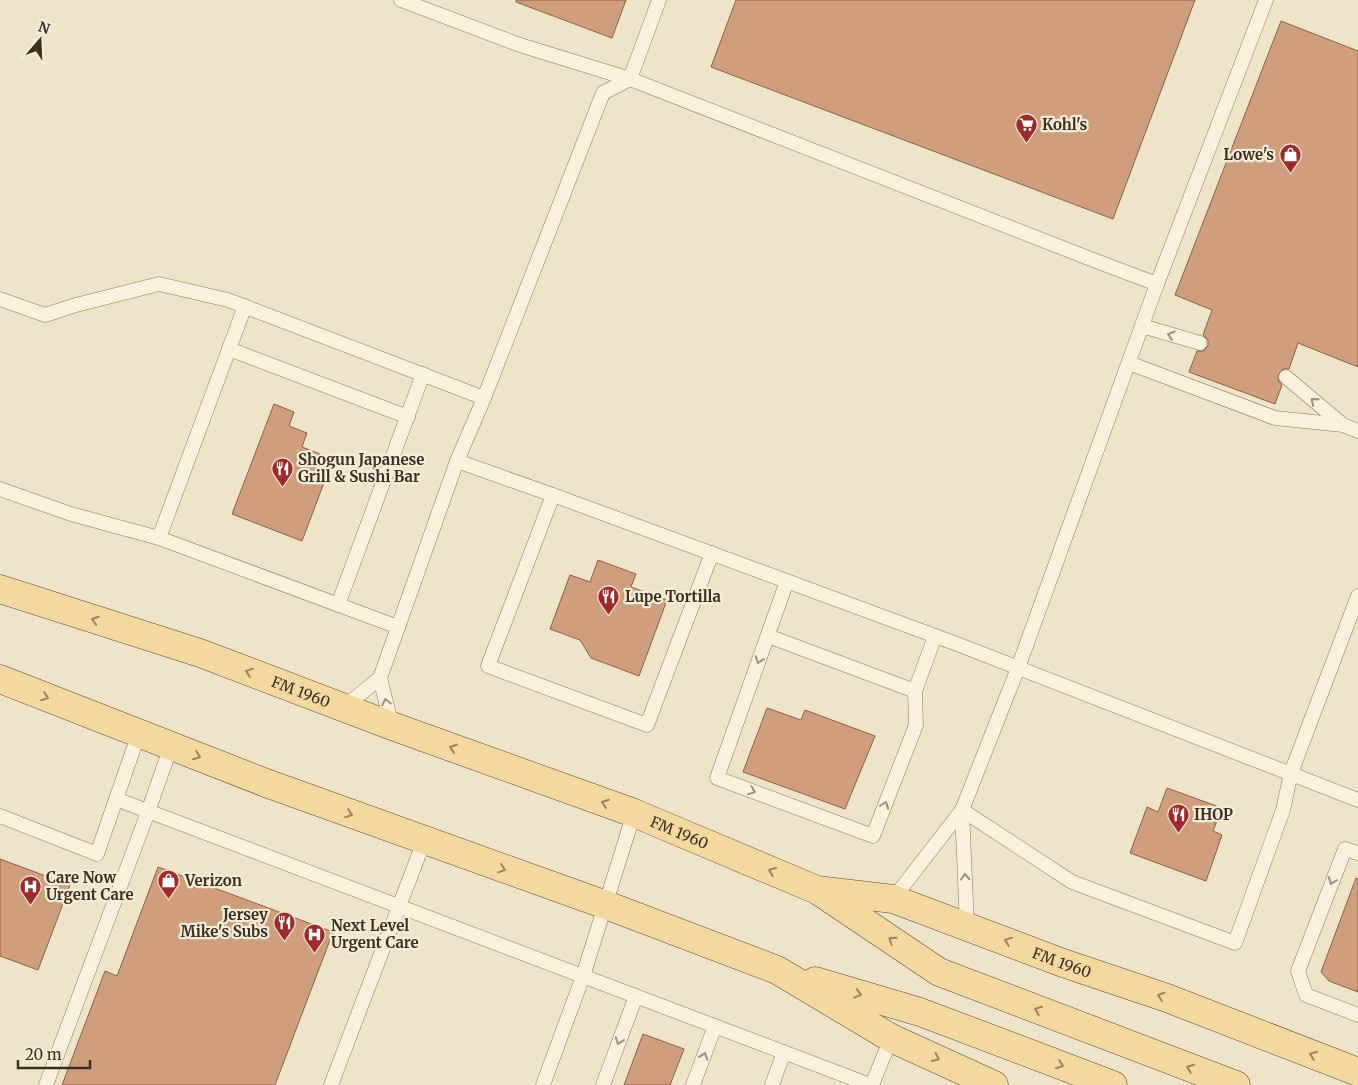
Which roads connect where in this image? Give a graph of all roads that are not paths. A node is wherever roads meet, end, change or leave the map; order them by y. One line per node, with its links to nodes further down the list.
1 (401, 0): 4 (lane)
2 (660, 0): 4 (lane)
3 (1266, 0): 5 (lane)
4 (630, 79): 5 (lane); 14 (lane)
5 (1157, 284): 8 (lane)
6 (0, 301): 7 (lane)
7 (245, 306): 10 (lane); 12 (lane)
8 (1142, 326): 9 (lane, one-way to 8); 11 (lane)
9 (1200, 343)
10 (229, 349): 15 (lane); 21 (lane)
11 (1129, 363): 16 (lane); 30 (lane)
12 (424, 374): 14 (lane); 15 (lane)
13 (1286, 377): 16 (lane, one-way to 13)
14 (484, 398): 18 (lane)
15 (408, 417): 26 (lane)
16 (1343, 425): 17 (lane)
17 (1358, 430)
18 (457, 461): 20 (lane); 27 (lane)
19 (0, 489): 21 (lane)
20 (552, 494): 22 (lane); 22 (lane)
21 (159, 538): 26 (lane)
22 (712, 553): 23 (lane)
23 (787, 581): 28 (lane); 29 (lane)
24 (0, 589): 34 (main road, FM 1960 / FM 1960, one-way to 24)
25 (1358, 596): 38 (lane)
26 (338, 604): 27 (lane)
27 (398, 627): 31 (lane)
28 (768, 636): 33 (lane); 33 (lane, one-way to 33)
29 (935, 636): 30 (lane); 33 (lane)
30 (1018, 668): 38 (lane); 41 (lane)
31 (380, 678): 34 (lane); 35 (lane, one-way to 31)
32 (0, 679): 36 (main road, one-way to 36)
33 (915, 691)
34 (344, 707): 35 (main road, FM 1960 / FM 1960)
35 (392, 726): 43 (main road, FM 1960 / FM 1960, one-way to 35)
36 (139, 733): 37 (main road); 39 (lane)
37 (170, 746): 42 (lane); 45 (main road, one-way to 45)
38 (1290, 773): 40 (lane); 41 (lane)
39 (116, 799): 42 (lane); 44 (lane)
40 (1358, 800)
41 (962, 810): 48 (lane); 51 (lane, one-way to 41)
42 (148, 812): 50 (lane); 61 (lane)
43 (634, 814): 47 (main road, FM 1960 / FM 1960, one-way to 43); 49 (lane)
44 (0, 816)
45 (424, 841): 49 (main road, one-way to 49); 50 (lane)
46 (1358, 853): 55 (lane, one-way to 55)
47 (817, 890): 48 (main road, FM 1960 / FM 1960); 70 (main road, one-way to 47)
48 (893, 899): 51 (main road, FM 1960 / FM 1960)
49 (606, 905): 52 (main road); 53 (lane)
50 (400, 907): 53 (lane); 62 (lane)
51 (967, 926): 59 (main road, FM 1960 / FM 1960, one-way to 51)
52 (777, 970): 57 (main road); 69 (main road, one-way to 69)
53 (583, 976): 54 (lane); 63 (lane)
54 (636, 996): 56 (lane); 64 (lane, one-way to 64)
55 (1358, 1015)
56 (715, 1026): 58 (lane); 65 (lane, one-way to 56)
57 (891, 1038): 67 (lane); 68 (main road, one-way to 68)
58 (784, 1052): 60 (lane); 66 (lane)
59 (1358, 1072)
60 (847, 1081): 67 (lane)
61 (46, 1085)
62 (331, 1085)
63 (543, 1085)
64 (603, 1085)
65 (693, 1085)
66 (772, 1085)
67 (871, 1085)
68 (994, 1085)
69 (1113, 1085)
70 (1236, 1085)

